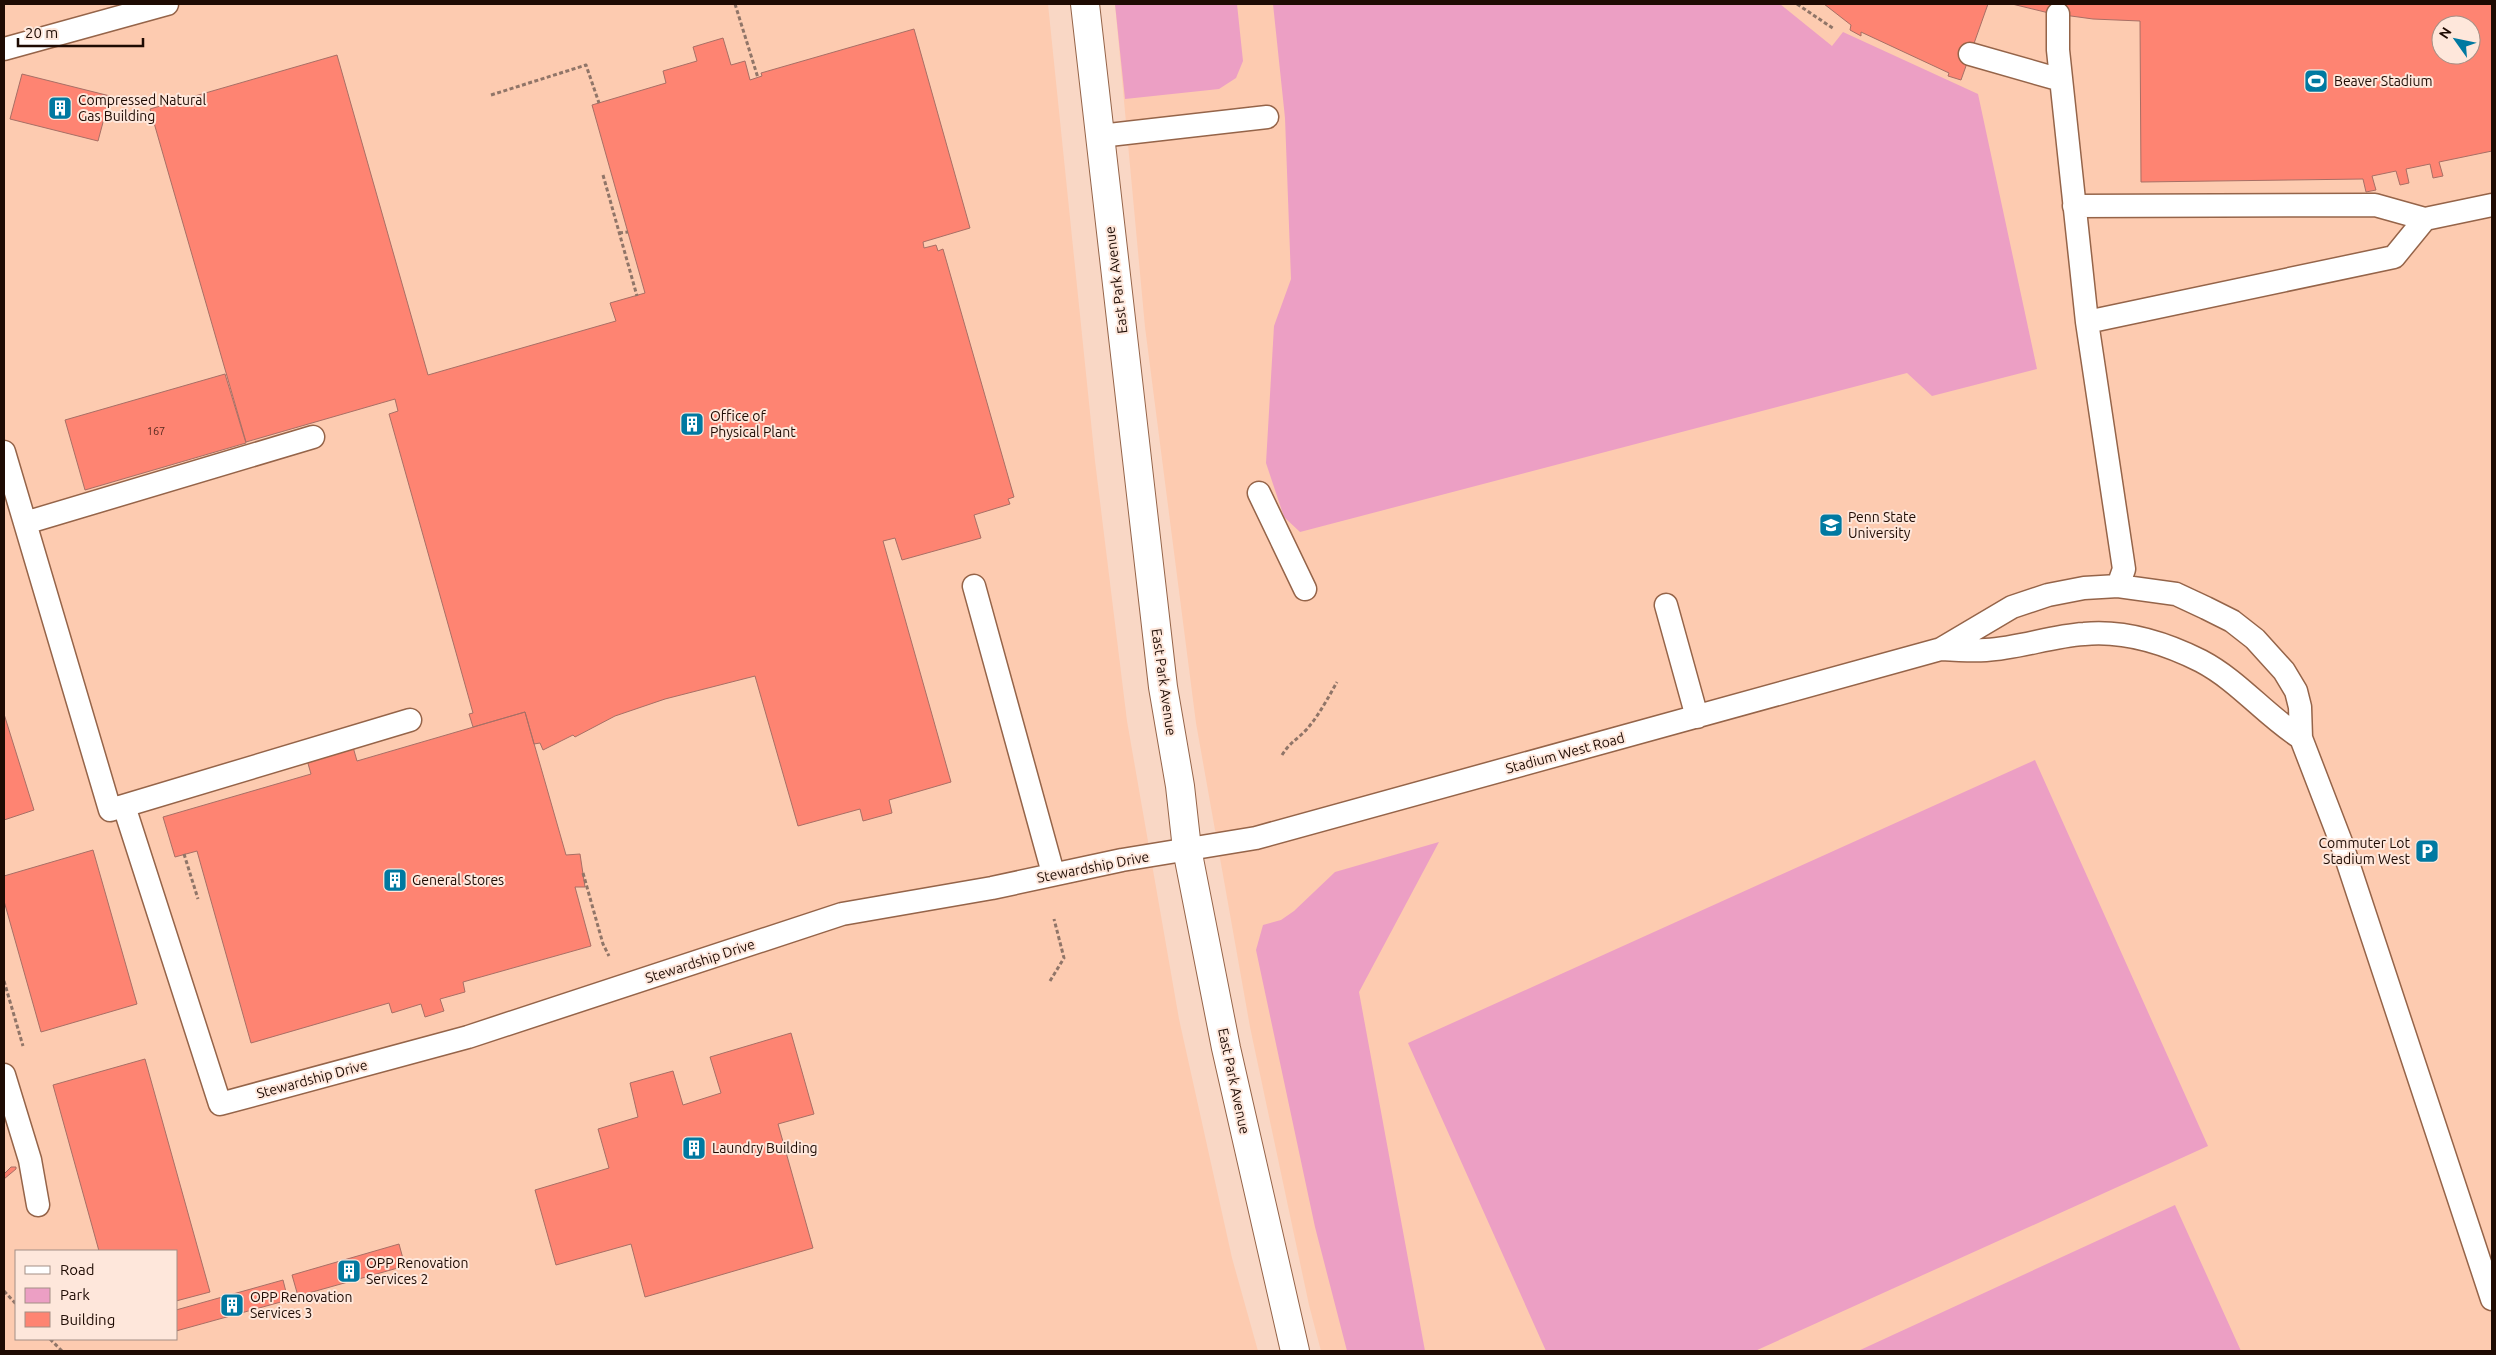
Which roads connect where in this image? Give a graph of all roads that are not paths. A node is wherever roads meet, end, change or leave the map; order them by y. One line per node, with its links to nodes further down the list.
1 (167, 4): 4 (lane)
2 (1085, 4): 8 (main road, East Park Avenue)
3 (2058, 14): 6 (lane)
4 (4, 49)
5 (1970, 54): 6 (lane)
6 (2061, 80): 10 (lane)
7 (1267, 118): 8 (lane)
8 (1100, 136): 26 (main road, East Park Avenue)
9 (2492, 205): 11 (lane)
10 (2074, 206): 11 (lane); 12 (lane)
11 (2426, 219): 12 (lane)
12 (2087, 322): 18 (lane)
13 (313, 437): 16 (lane)
14 (4, 452): 16 (lane)
15 (1259, 493): 19 (lane)
16 (25, 523): 25 (lane)
17 (974, 586): 27 (lane)
18 (2118, 586): 21 (lane); 24 (lane)
19 (1305, 589)
20 (1666, 605): 22 (lane)
21 (1941, 649): 22 (lane, Stadium West Road); 24 (lane)
22 (1697, 717): 26 (lane, Stadium West Road)
23 (410, 720): 25 (lane)
24 (2301, 738): 30 (lane)
25 (124, 806): 27 (lane, Stewardship Drive)
26 (1187, 849): 27 (lane, Stewardship Drive); 31 (main road, East Park Avenue)
27 (1053, 873)
28 (4, 1075): 29 (lane)
29 (38, 1205)
30 (2492, 1299)
31 (1295, 1351)

